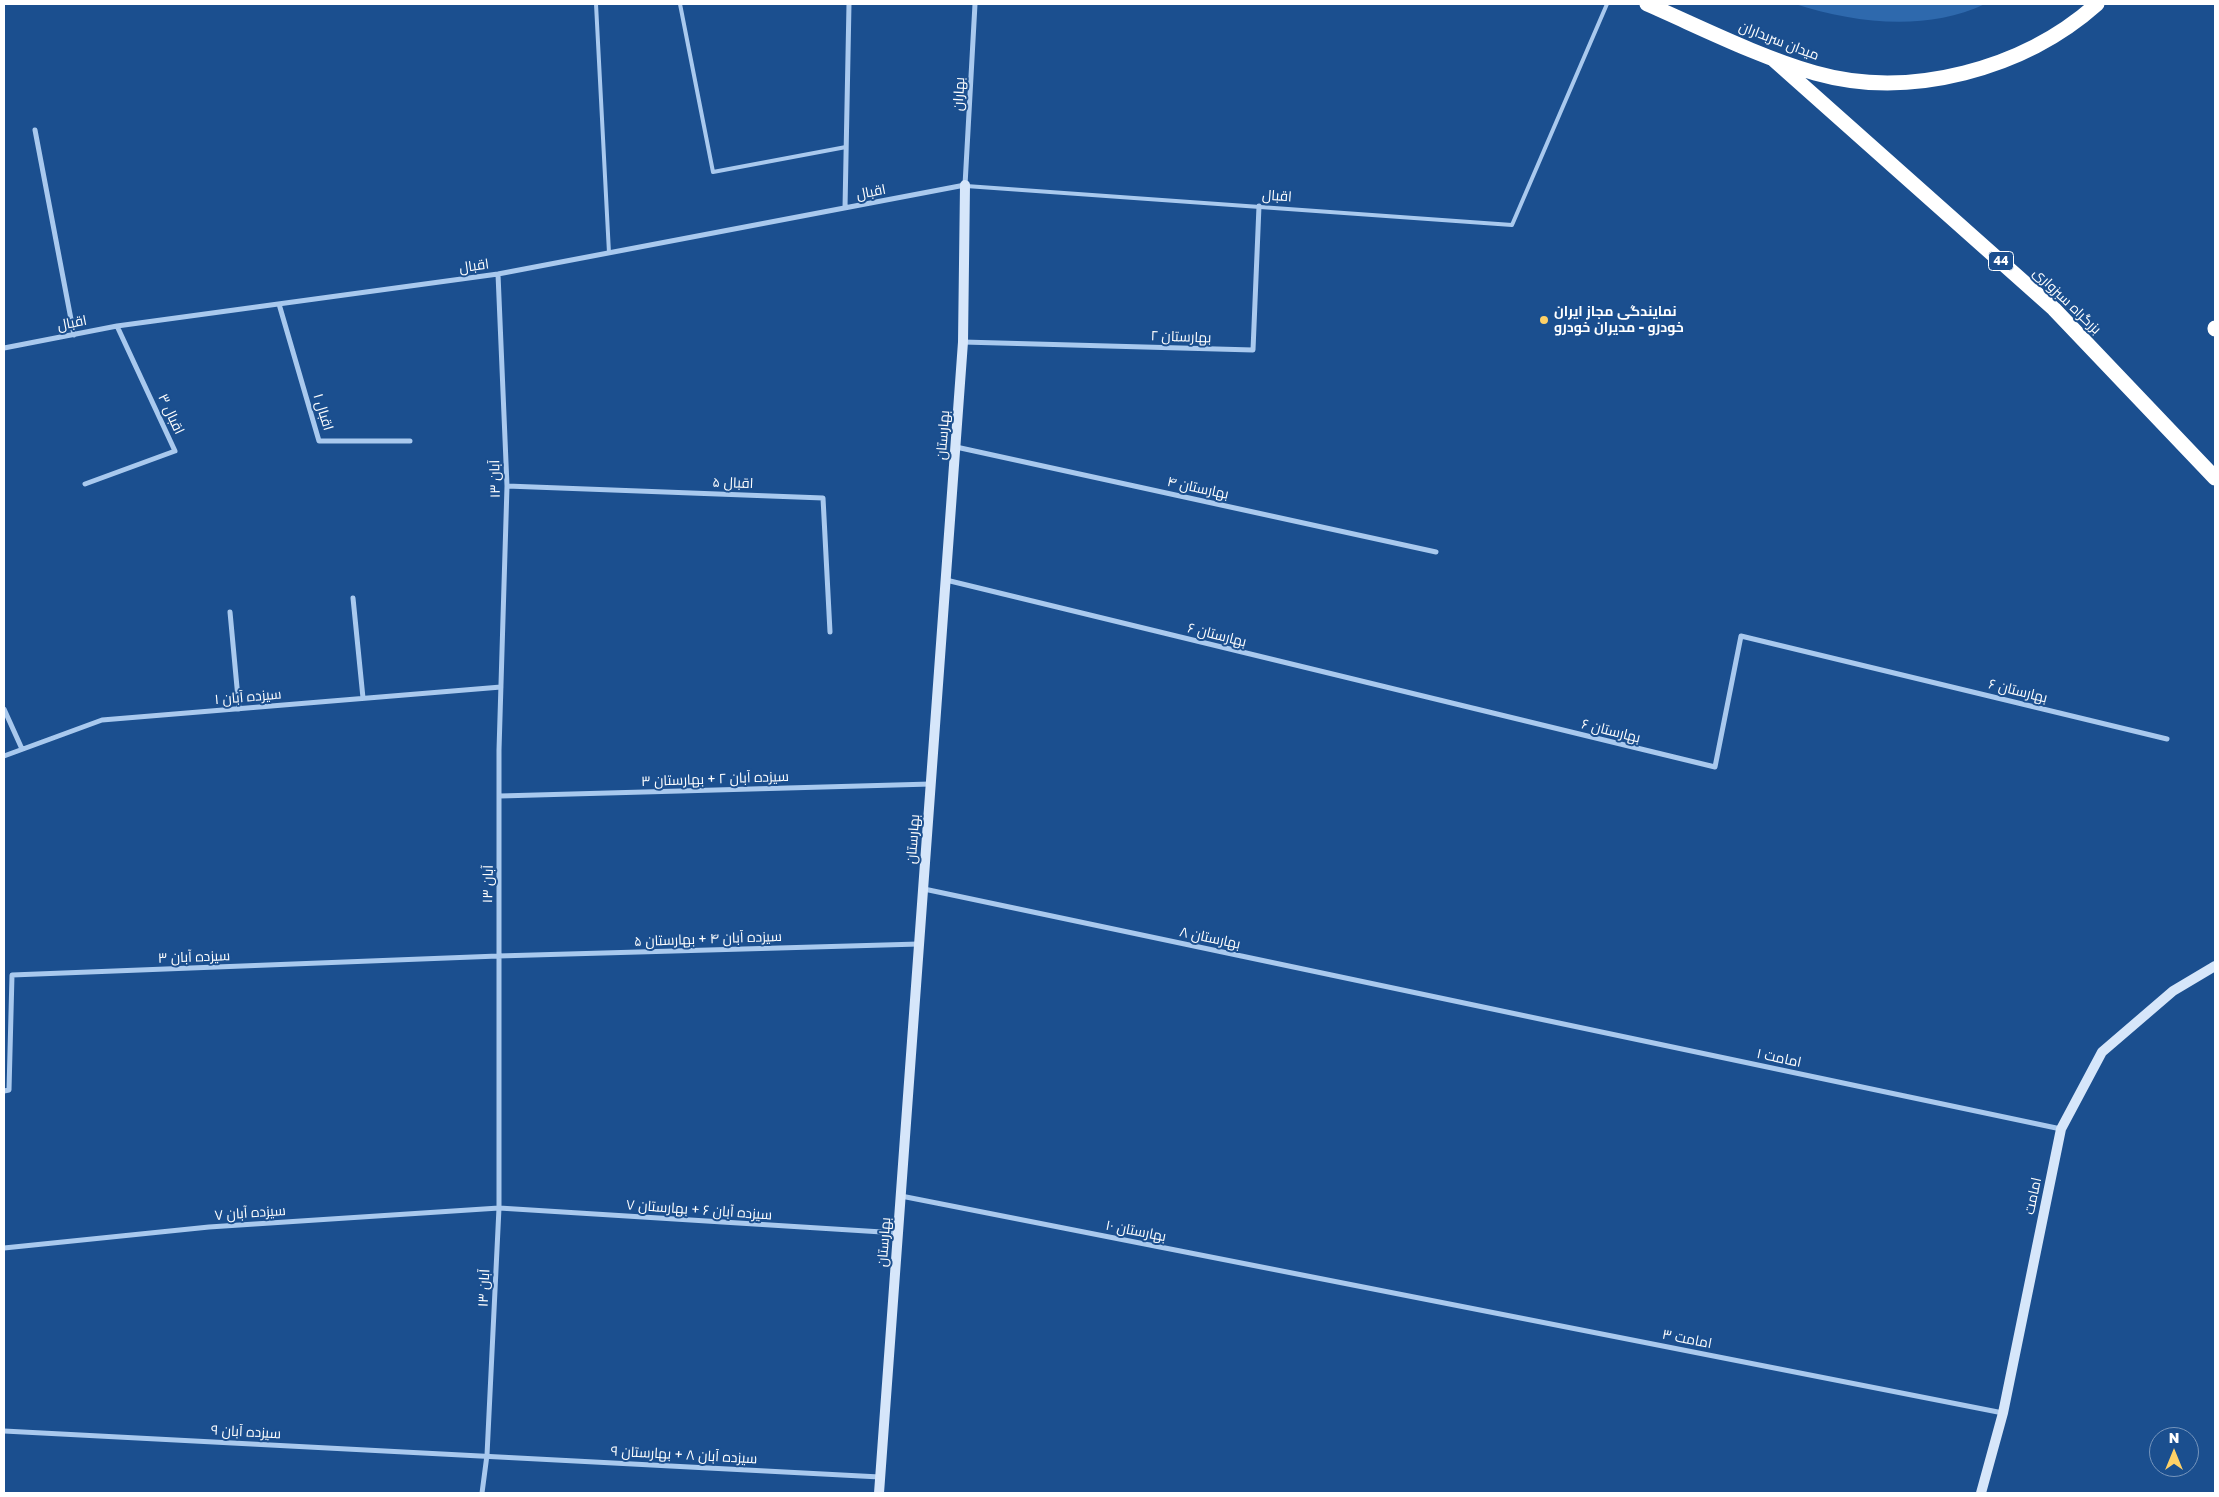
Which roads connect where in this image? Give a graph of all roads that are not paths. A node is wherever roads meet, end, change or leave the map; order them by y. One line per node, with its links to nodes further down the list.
1 (596, 4): 14 (lane)
2 (680, 4): 10 (lane)
3 (849, 4): 10 (street)
4 (975, 4): 11 (street, بهاران)
5 (1607, 4): 12 (lane, اقبال)
6 (1647, 4): 8 (highway, میدان سربداران / 44)
7 (2097, 4): 8 (highway, میدان سربداران / 44)
8 (1774, 59): 24 (highway, بزرگراه سبزواری / 44)
9 (35, 130): 18 (street)
10 (846, 147): 13 (street)
11 (965, 186): 12 (lane, اقبال); 13 (street, اقبال); 20 (street, بهارستان)
12 (1259, 206): 20 (street, بهارستان ۲)
13 (845, 208): 14 (street, اقبال)
14 (609, 253): 15 (street, اقبال)
15 (498, 274): 16 (street, اقبال); 26 (street, ۱۳ آبان)
16 (278, 304): 17 (street, اقبال); 22 (street, اقبال ۱)
17 (117, 326): 18 (street, اقبال); 25 (street, اقبال ۳)
18 (74, 335): 21 (street, اقبال)
19 (4, 342): 21 (street)
20 (963, 342): 23 (street, بهارستان)
21 (4, 348)
22 (410, 441)
23 (956, 447): 27 (street, بهارستان ۴); 28 (street, بهارستان)
24 (2215, 478)
25 (84, 484)
26 (507, 486): 31 (street, اقبال ۵); 32 (street, ۱۳ آبان)
27 (1436, 552)
28 (946, 580): 36 (street, بهارستان ۶); 39 (street, بهارستان)
29 (353, 598): 33 (street)
30 (230, 612): 35 (street)
31 (830, 632)
32 (501, 687): 33 (street, سیزده آبان ۱); 40 (street, ۱۳ آبان)
33 (363, 698): 35 (street, سیزده آبان ۱)
34 (4, 709): 37 (street)
35 (239, 709): 37 (street, سیزده آبان ۱)
36 (2167, 739)
37 (22, 749): 38 (street, سیزده آبان ۱)
38 (4, 756)
39 (931, 784): 40 (street, سیزده آبان ۲ + بهارستان ۳); 41 (street, بهارستان)
40 (500, 796): 43 (street, ۱۳ آبان)
41 (924, 889): 42 (street, بهارستان); 45 (street, بهارستان ۸)
42 (920, 944): 43 (street, سیزده آبان ۴ + بهارستان ۵); 48 (street, بهارستان)
43 (498, 956): 46 (street, سیزده آبان ۳); 49 (street, ۱۳ آبان)
44 (2215, 966): 47 (street, امامت)
45 (1492, 1009): 47 (street, امامت ۱)
46 (4, 1091)
47 (2061, 1129): 53 (street, امامت)
48 (902, 1196): 50 (street, بهارستان); 52 (street, بهارستان ۱۰)
49 (499, 1208): 50 (street, سیزده آبان ۶ + بهارستان ۷); 51 (street, سیزده آبان ۷); 55 (street, ۱۳ آبان)
50 (898, 1234): 56 (street, بهارستان)
51 (4, 1248)
52 (1367, 1288): 53 (street, امامت ۳)
53 (2003, 1413): 59 (street, امامت)
54 (4, 1431): 55 (street, سیزده آبان ۹)
55 (487, 1455): 56 (street, سیزده آبان ۸ + بهارستان ۹); 57 (street, ۱۳ آبان)
56 (880, 1477): 58 (street, بهارستان)
57 (482, 1493)
58 (879, 1493)
59 (1981, 1493)

